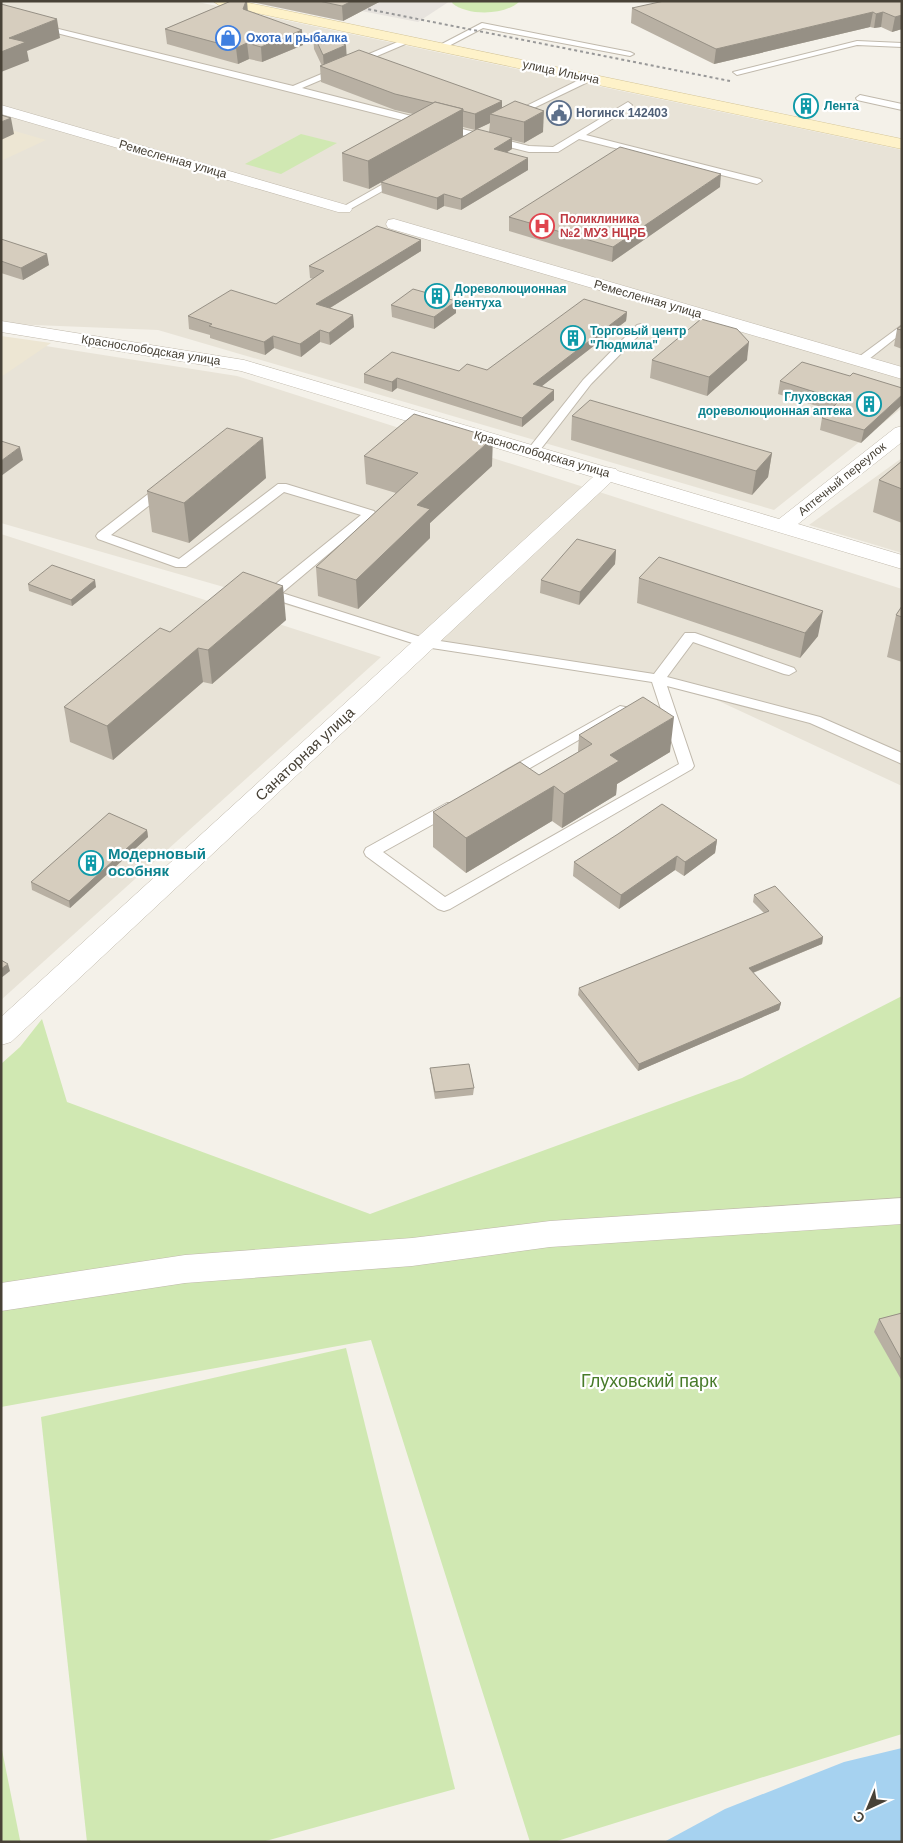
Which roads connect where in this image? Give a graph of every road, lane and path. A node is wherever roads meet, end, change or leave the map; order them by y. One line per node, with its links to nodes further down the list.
1 (219, 1): 3 (main road, улица Ильича)
2 (1, 17): 9 (lane)
3 (407, 40): 5 (main road, улица Ильича); 9 (lane)
4 (902, 46): 7 (lane)
5 (440, 47): 6 (lane); 8 (main road, улица Ильича)
6 (630, 54)
7 (737, 72)
8 (590, 78): 15 (lane); 16 (main road, улица Ильича)
9 (294, 89): 15 (lane)
10 (860, 98): 12 (lane)
11 (628, 105): 14 (lane)
12 (902, 107)
13 (1, 109): 19 (street, Ремесленная улица)
14 (579, 136): 15 (lane); 18 (lane)
15 (469, 138)
16 (902, 144)
17 (404, 175): 19 (lane)
18 (757, 180)
19 (344, 209)
20 (394, 224): 24 (street, Ремесленная улица)
21 (1, 326): 27 (street, Краснослободская улица)
22 (641, 327): 27 (lane)
23 (902, 328): 24 (lane)
24 (860, 361): 25 (street, Ремесленная улица)
25 (902, 373)
26 (902, 432): 30 (street, Аптечный переулок)
27 (533, 451): 28 (street, Краснослободская улица)
28 (609, 474): 30 (street, Краснослободская улица); 32 (street, Санаторная улица)
29 (173, 481): 32 (lane)
30 (783, 526): 31 (street, Краснослободская улица)
31 (902, 562)
32 (425, 643): 34 (lane); 39 (street, Санаторная улица)
33 (789, 671): 34 (lane)
34 (658, 679): 35 (lane); 36 (lane)
35 (671, 718): 37 (lane); 38 (lane)
36 (902, 759)
37 (492, 784)
38 (466, 799)
39 (1, 1034)
40 (902, 1211): 41 (street)
41 (1, 1297)

